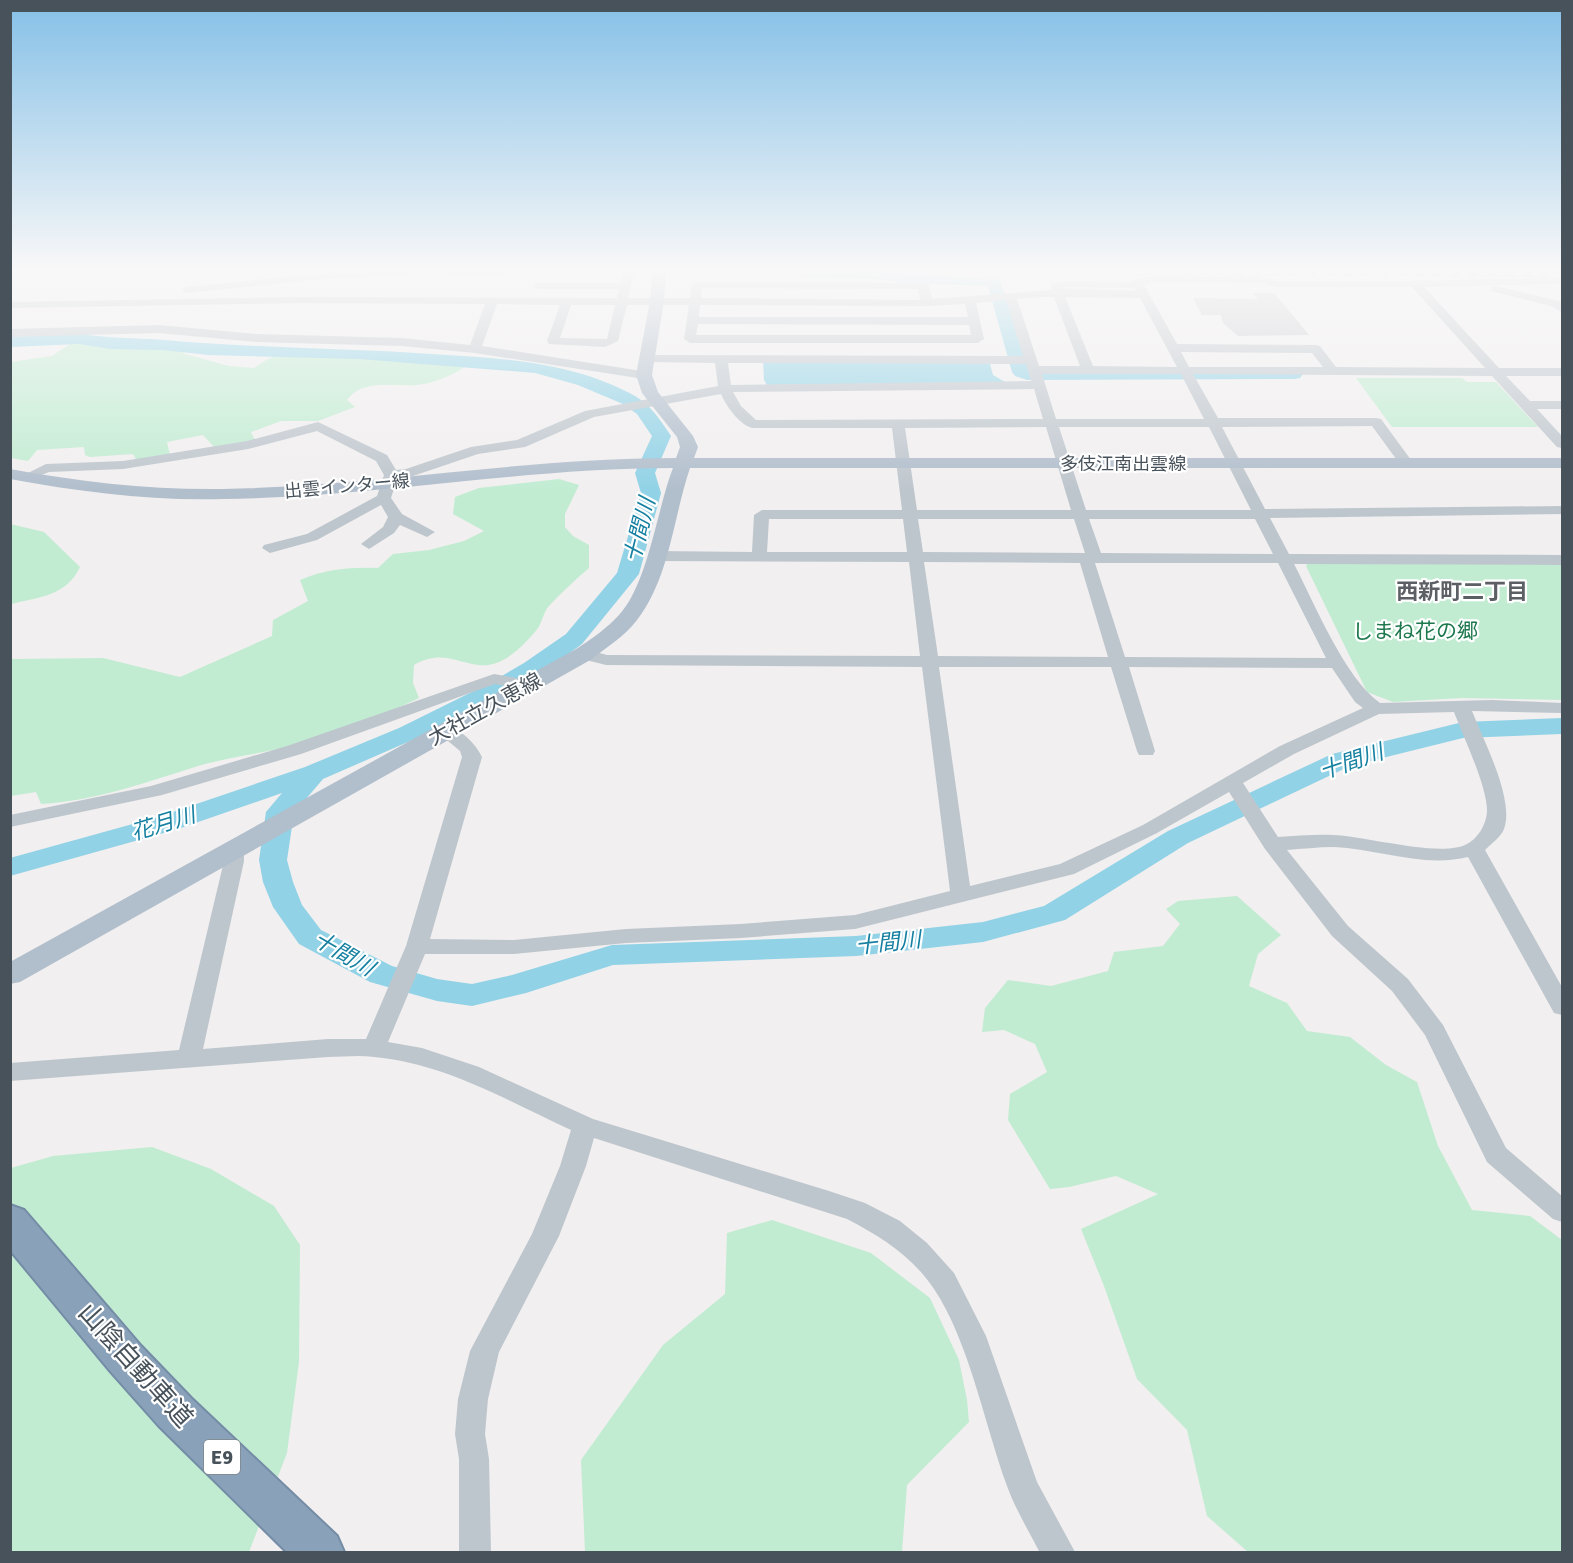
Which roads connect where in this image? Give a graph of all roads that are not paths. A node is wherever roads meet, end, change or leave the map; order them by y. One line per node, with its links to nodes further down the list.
1 (433, 345): 10 (street)
2 (476, 345): 10 (street)
3 (649, 345): 14 (main road)
4 (840, 345): 11 (street)
5 (1026, 345): 13 (street)
6 (1078, 345): 15 (street)
7 (1170, 345): 9 (street)
8 (1472, 345): 19 (street)
9 (1172, 348): 16 (street); 17 (street)
10 (475, 349): 14 (street)
11 (841, 359): 12 (street); 13 (street)
12 (721, 360): 14 (street); 21 (street)
13 (1032, 365): 15 (street); 20 (street)
14 (645, 367): 22 (main road, 大社立久恵線)
15 (1088, 370): 16 (street)
16 (1184, 370): 17 (street); 26 (street)
17 (1332, 371): 19 (street)
18 (1563, 372): 19 (street)
19 (1498, 373): 23 (street)
20 (1036, 385): 21 (street); 25 (street)
21 (724, 389): 22 (street); 27 (street)
22 (656, 401): 29 (main road, 大社立久恵線); 36 (street)
23 (1527, 405): 24 (street); 28 (street)
24 (1563, 405)
25 (1051, 422): 26 (street); 27 (street); 32 (street)
26 (1214, 422): 33 (street); 34 (street)
27 (898, 423): 31 (street)
28 (1563, 444)
29 (684, 463): 31 (main road, 多伎江南出雲線); 36 (main road, 出雲インター線); 45 (main road, 大社立久恵線)
30 (1563, 463): 34 (main road, 多伎江南出雲線)
31 (903, 464): 32 (main road, 多伎江南出雲線); 40 (street)
32 (1063, 464): 33 (main road, 多伎江南出雲線); 38 (street)
33 (1234, 464): 34 (main road, 多伎江南出雲線); 39 (street)
34 (1407, 464)
35 (19, 476): 36 (main road, 出雲インター線); 36 (street)
36 (388, 485): 41 (street); 44 (street)
37 (1563, 510): 39 (street)
38 (1080, 514): 39 (street); 40 (street); 48 (street)
39 (1260, 514): 49 (street)
40 (910, 515): 46 (street); 47 (street)
41 (396, 517): 42 (street); 43 (street)
42 (427, 532)
43 (369, 544)
44 (270, 548)
45 (656, 556): 46 (street); 51 (main road, 大社立久恵線)
46 (759, 557): 47 (street)
47 (917, 558): 48 (street); 52 (street)
48 (1090, 558): 49 (street); 53 (street)
49 (1284, 559): 50 (street); 54 (street)
50 (1563, 560)
51 (584, 654): 52 (street); 55 (main road, 大社立久恵線)
52 (928, 661): 53 (street); 66 (street)
53 (1118, 662): 54 (street); 60 (street)
54 (1337, 663): 57 (street)
55 (527, 685): 59 (main road, 大社立久恵線); 62 (street)
56 (1563, 708): 58 (street)
57 (1376, 709): 58 (street); 61 (street)
58 (1467, 721): 65 (street)
59 (445, 731): 64 (main road, 大社立久恵線); 67 (street)
60 (1146, 751)
61 (1232, 781): 63 (street); 66 (street)
62 (10, 821)
63 (1272, 844): 65 (street); 74 (street)
64 (234, 848): 68 (main road, 大社立久恵線); 71 (street)
65 (1474, 849): 69 (street)
66 (961, 896): 67 (street)
67 (417, 946): 70 (street)
68 (10, 975)
69 (1563, 1006)
70 (374, 1048): 71 (street); 73 (street)
71 (189, 1058): 72 (street)
72 (10, 1072)
73 (585, 1126): 80 (street); 81 (street)
74 (1563, 1211)
75 (10, 1221): 77 (highway, 山陰自動車道 / E9)
76 (10, 1242): 77 (highway, 山陰自動車道 / E9)
77 (121, 1363): 78 (highway, 山陰自動車道 / E9); 79 (highway, 山陰自動車道 / E9)
78 (296, 1552)
79 (320, 1552)
80 (475, 1552)
81 (1059, 1552)

